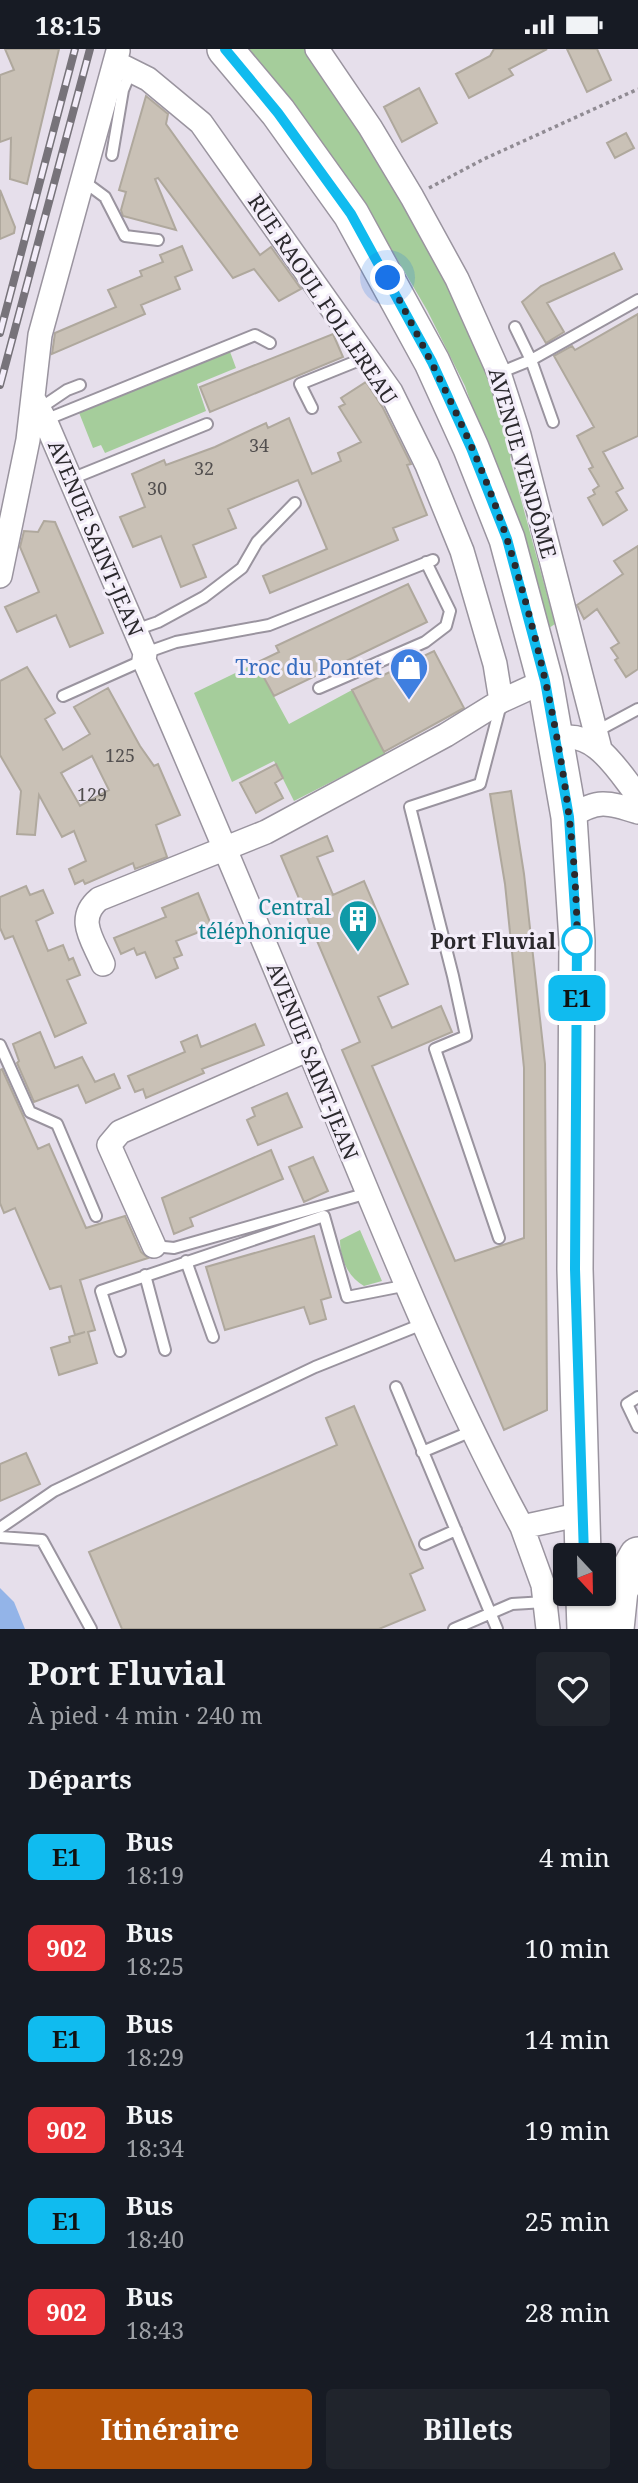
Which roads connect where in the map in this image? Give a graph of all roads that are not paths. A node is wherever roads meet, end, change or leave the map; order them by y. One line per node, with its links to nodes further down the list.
1 (225, 49): 23 (main road)
2 (327, 52): 12 (street, AVENUE VENDÔME)
3 (122, 61): 4 (lane); 5 (street); 10 (street, RUE RAOUL FOLLEREAU)
4 (112, 155)
5 (81, 180): 6 (lane); 15 (street)
6 (158, 240)
7 (638, 300): 11 (lane)
8 (515, 327): 11 (lane)
9 (270, 343): 15 (lane)
10 (367, 357): 14 (lane); 26 (street, RUE RAOUL FOLLEREAU)
11 (531, 361): 12 (lane); 16 (lane)
12 (499, 373): 29 (street, AVENUE VENDÔME)
13 (80, 385): 15 (lane)
14 (312, 408)
15 (39, 409): 18 (street, AVENUE SAINT-JEAN); 20 (street)
16 (553, 422)
17 (207, 424): 18 (lane)
18 (71, 479): 21 (street, AVENUE SAINT-JEAN)
19 (295, 503): 21 (lane)
20 (0, 576)
21 (135, 630): 22 (street, AVENUE SAINT-JEAN)
22 (144, 657): 24 (lane); 25 (lane); 34 (street, AVENUE SAINT-JEAN)
23 (545, 681): 26 (street); 28 (main road)
24 (319, 688)
25 (63, 696)
26 (501, 701): 34 (street); 40 (lane)
27 (638, 709): 29 (lane)
28 (556, 739): 29 (street); 33 (main road)
29 (604, 749): 30 (street); 31 (street)
30 (638, 796)
31 (607, 801): 32 (street); 33 (street)
32 (638, 812)
33 (569, 817): 54 (main road)
34 (226, 848): 35 (street); 37 (street, AVENUE SAINT-JEAN)
35 (103, 964)
36 (1, 1048): 39 (lane)
37 (309, 1049): 38 (street, AVENUE SAINT-JEAN); 41 (street)
38 (368, 1193): 41 (lane); 44 (street, AVENUE SAINT-JEAN)
39 (96, 1216)
40 (499, 1238)
41 (154, 1246)
42 (187, 1261): 43 (lane); 44 (lane); 46 (lane)
43 (145, 1275): 47 (lane); 48 (lane)
44 (408, 1285): 45 (street, AVENUE SAINT-JEAN)
45 (425, 1323): 52 (street, AVENUE SAINT-JEAN); 56 (lane)
46 (213, 1337)
47 (165, 1350)
48 (120, 1351)
49 (396, 1387): 53 (lane)
50 (638, 1397): 51 (lane)
51 (638, 1427)
52 (472, 1431): 53 (lane); 55 (street, AVENUE SAINT-JEAN)
53 (422, 1452): 57 (lane)
54 (582, 1514): 55 (street); 59 (main road)
55 (523, 1527): 62 (street, AVENUE SAINT-JEAN)
56 (0, 1528)
57 (456, 1530): 60 (lane); 63 (lane)
58 (0, 1537): 64 (lane)
59 (583, 1543)
60 (425, 1544)
61 (638, 1556): 68 (highway)
62 (545, 1602): 63 (lane); 67 (street, AVENUE SAINT-JEAN)
63 (491, 1613): 65 (lane); 66 (lane)
64 (91, 1629)
65 (454, 1629)
66 (497, 1629)
67 (548, 1629)
68 (615, 1629)

